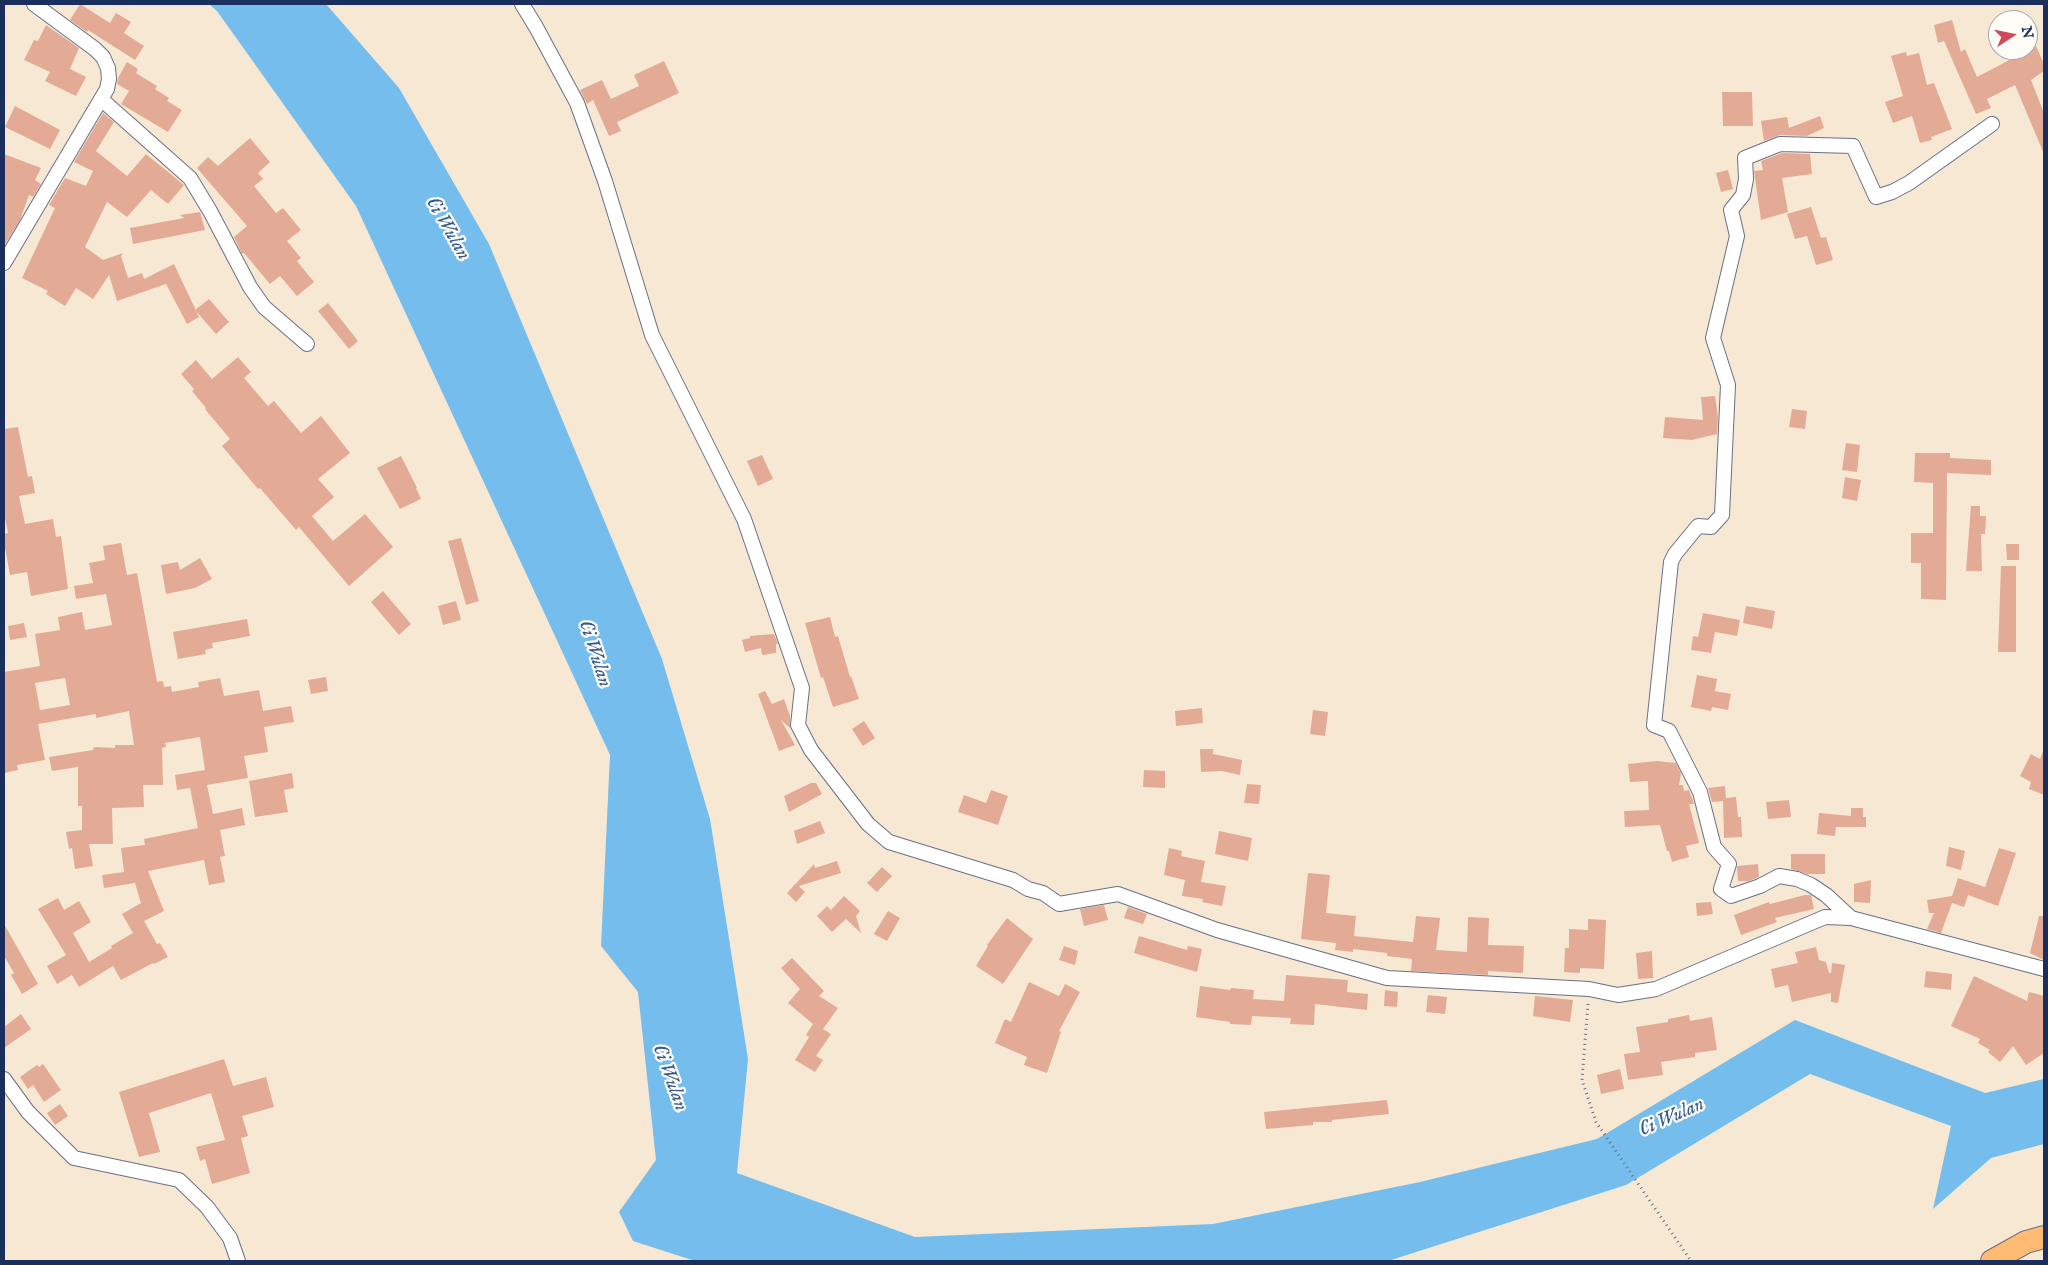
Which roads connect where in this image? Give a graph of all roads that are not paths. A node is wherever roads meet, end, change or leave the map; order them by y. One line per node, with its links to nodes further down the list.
1 (34, 4): 3 (street)
2 (522, 4): 7 (street)
3 (101, 99): 5 (street); 6 (street)
4 (1992, 124): 7 (street)
5 (4, 263)
6 (307, 344)
7 (1850, 918): 8 (street)
8 (2044, 969)
9 (4, 1079): 11 (street)
10 (2044, 1237): 12 (main road)
11 (238, 1261)
12 (1992, 1261)

